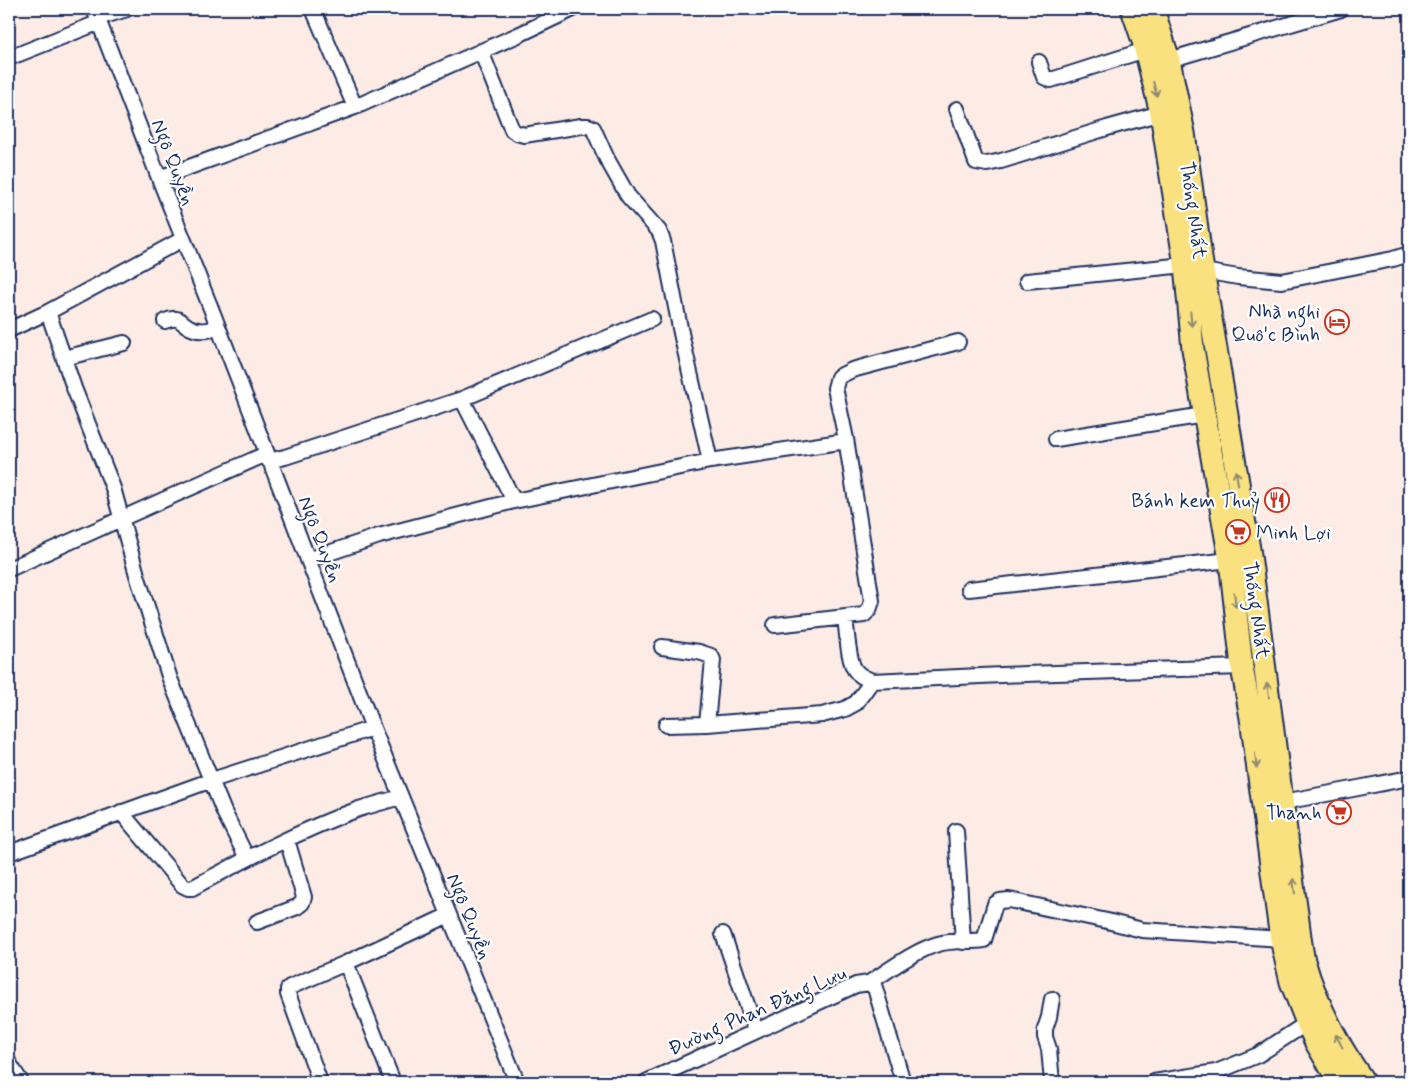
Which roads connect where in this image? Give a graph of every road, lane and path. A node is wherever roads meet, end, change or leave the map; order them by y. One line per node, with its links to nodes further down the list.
1 (126, 9): 7 (street)
2 (312, 9): 13 (street)
3 (573, 9): 9 (street)
4 (1132, 9): 8 (highway, Thống Nhất)
5 (1153, 9): 11 (highway, Thống Nhất)
6 (1342, 9): 11 (street)
7 (97, 16): 10 (street); 16 (street, Ngô Quyền)
8 (1145, 50): 12 (street); 15 (highway, Thống Nhất, one-way to 15)
9 (481, 51): 13 (street); 34 (street)
10 (9, 58)
11 (1169, 60): 19 (highway, Thống Nhất)
12 (1039, 62)
13 (355, 107): 16 (street)
14 (956, 109): 15 (street)
15 (1161, 113): 19 (highway, Thống Nhất)
16 (159, 178): 17 (street, Ngô Quyền)
17 (183, 239): 21 (street); 24 (street, Ngô Quyền)
18 (1409, 254): 19 (street)
19 (1196, 280): 20 (street); 30 (highway, Thống Nhất, one-way to 30); 46 (highway, Thống Nhất, one-way to 19)
20 (1027, 281)
21 (48, 312): 25 (street); 28 (street)
22 (652, 319): 29 (street)
23 (165, 321): 24 (street)
24 (218, 327): 33 (street, Ngô Quyền)
25 (9, 330)
26 (958, 342): 32 (street)
27 (124, 343): 28 (street)
28 (64, 358): 36 (street)
29 (462, 399): 33 (street); 35 (street)
30 (1204, 415): 31 (street); 38 (highway, Thống Nhất)
31 (1056, 439)
32 (846, 440): 34 (street); 41 (street)
33 (267, 457): 36 (street); 37 (street, Ngô Quyền)
34 (710, 461): 35 (street)
35 (514, 501): 37 (street)
36 (122, 519): 39 (street); 51 (street)
37 (308, 560): 49 (street, Ngô Quyền)
38 (1230, 560): 40 (street); 44 (highway, Thống Nhất, one-way to 44)
39 (9, 569)
40 (969, 589)
41 (845, 618): 42 (street); 45 (street)
42 (775, 625)
43 (662, 647): 47 (street)
44 (1242, 667): 45 (street); 46 (highway, Thống Nhất)
45 (872, 680): 47 (street)
46 (1261, 716): 53 (highway, Thống Nhất); 62 (highway, Thống Nhất, one-way to 62)
47 (707, 724): 48 (street)
48 (666, 725)
49 (372, 728): 51 (street); 52 (street, Ngô Quyền)
50 (1409, 778): 53 (street)
51 (212, 780): 54 (street); 58 (street)
52 (400, 797): 56 (street); 59 (street, Ngô Quyền)
53 (1283, 802): 79 (highway, Thống Nhất, one-way to 53)
54 (121, 812): 57 (street); 58 (street)
55 (956, 831): 63 (street)
56 (287, 840): 58 (street); 60 (street)
57 (9, 853)
58 (247, 858)
59 (449, 915): 64 (street); 73 (street, Ngô Quyền)
60 (257, 922)
61 (724, 934): 68 (street)
62 (1281, 939): 63 (street); 67 (highway, Thống Nhất)
63 (964, 942): 65 (street)
64 (346, 963): 71 (street); 72 (street)
65 (870, 983): 68 (street, Đường Phan Đăng Lưu); 75 (street, Đường Phan Đăng Lưu)
66 (1052, 999): 76 (street)
67 (1307, 1023): 77 (street); 78 (highway, Thống Nhất)
68 (756, 1031): 74 (street, Đường Phan Đăng Lưu)
69 (9, 1064): 70 (street)
70 (21, 1082)
71 (320, 1082)
72 (393, 1082)
73 (517, 1082)
74 (646, 1082)
75 (902, 1082)
76 (1052, 1082)
77 (1154, 1082)
78 (1339, 1082)
79 (1364, 1082)

